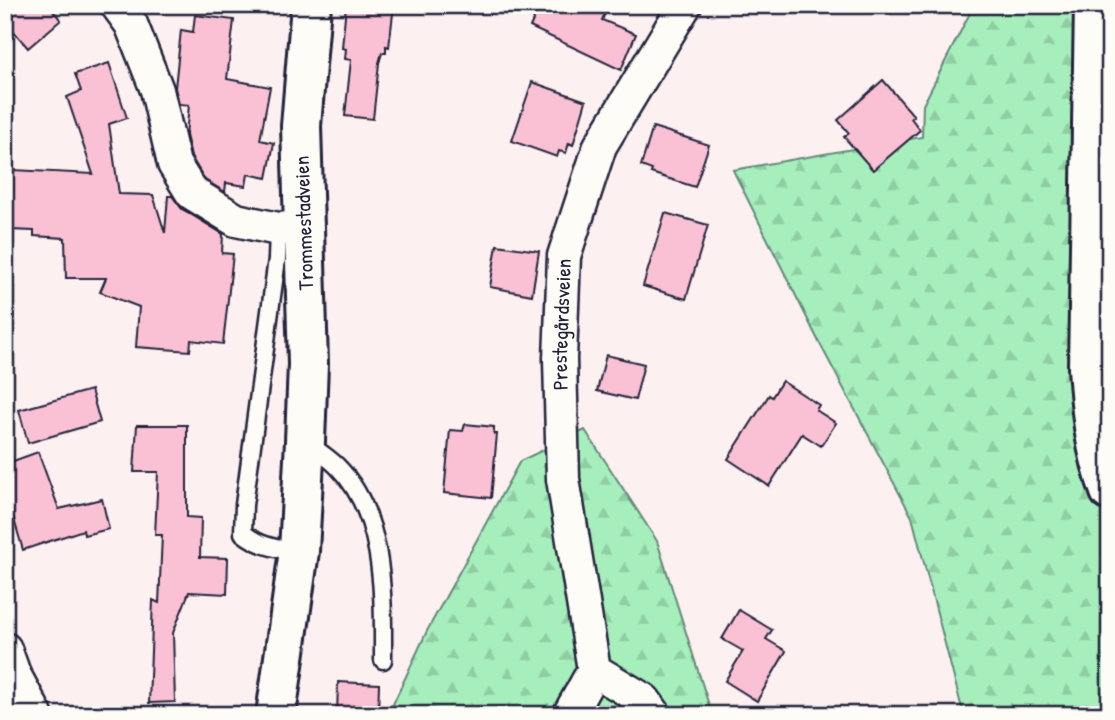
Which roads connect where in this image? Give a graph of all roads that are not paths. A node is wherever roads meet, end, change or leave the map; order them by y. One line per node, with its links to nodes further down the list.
1 (117, 5): 5 (street)
2 (311, 5): 5 (main road, Trommestadveien)
3 (685, 5): 11 (street, Prestegårdsveien)
4 (1094, 5): 7 (main road)
5 (291, 228): 6 (main road, Trommestadveien); 8 (lane, Trommestadveien)
6 (305, 441): 8 (main road, Trommestadveien); 10 (lane)
7 (1110, 491)
8 (299, 551): 13 (main road, Trommestadveien)
9 (5, 649): 12 (street)
10 (383, 660)
11 (594, 670): 14 (street); 15 (street)
12 (36, 715)
13 (276, 715)
14 (569, 715)
15 (655, 715)

